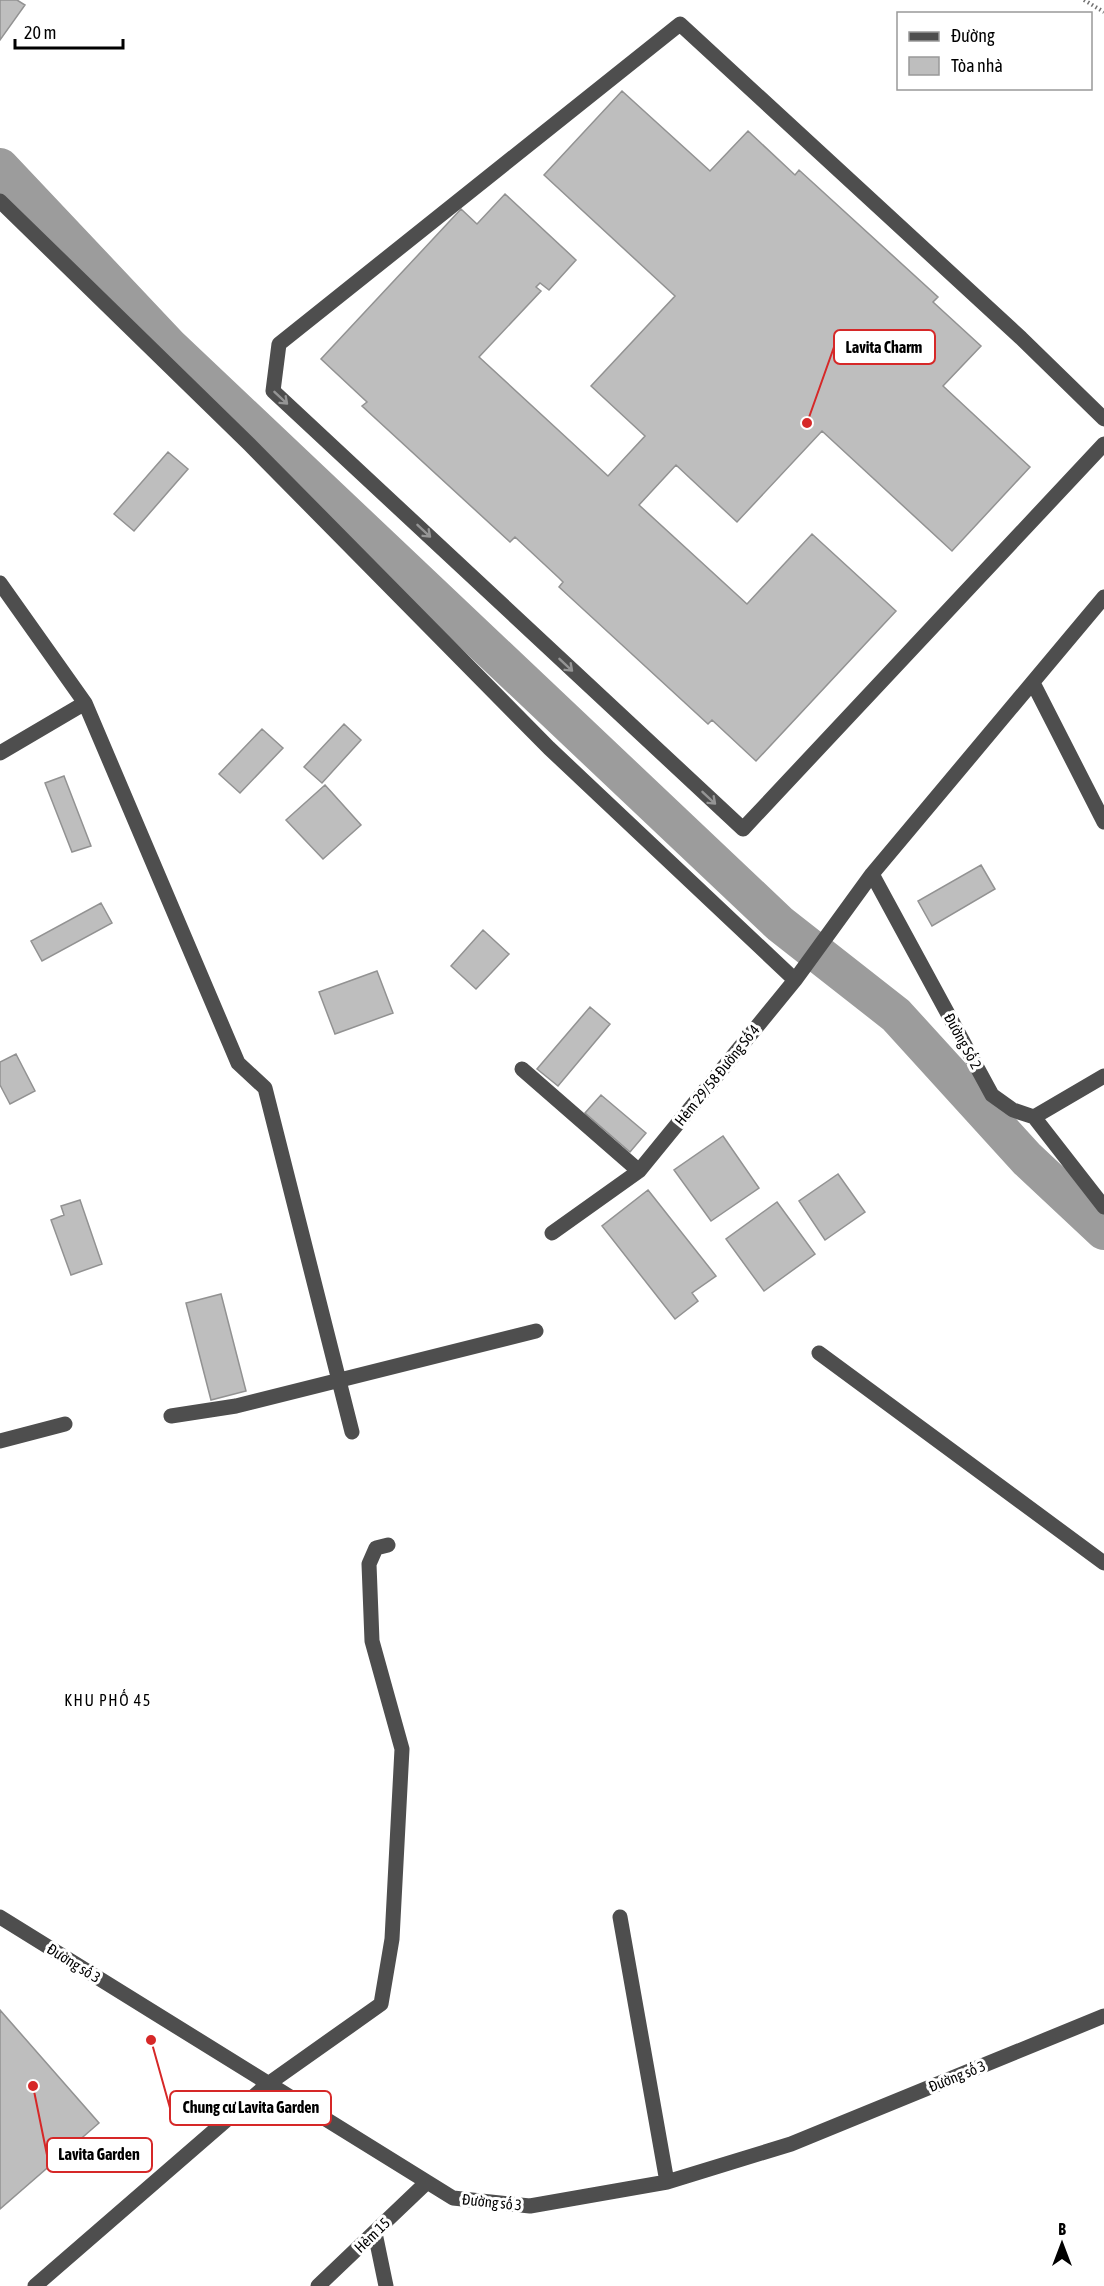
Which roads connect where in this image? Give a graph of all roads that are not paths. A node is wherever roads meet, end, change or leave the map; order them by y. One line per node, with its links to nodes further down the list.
1 (0, 201): 11 (street)
2 (1104, 419): 3 (street, one-way to 3)
3 (1104, 444)
4 (0, 583): 7 (street)
5 (1104, 597): 6 (street, Hẻm 29/58 Đường Số 4)
6 (1033, 683): 9 (street); 10 (street, Hẻm 29/58 Đường Số 4)
7 (85, 703): 8 (street); 20 (street)
8 (0, 753)
9 (1104, 822)
10 (872, 874): 11 (street, Hẻm 29/58 Đường Số 4); 14 (street, Đường Số 2)
11 (795, 980): 15 (street, Hẻm 29/58 Đường Số 4)
12 (522, 1069): 15 (street)
13 (1104, 1077): 14 (street)
14 (1034, 1117): 16 (street)
15 (639, 1171): 17 (street, Hẻm 29/58 Đường Số 4)
16 (1104, 1207)
17 (552, 1233)
18 (536, 1331): 20 (street)
19 (819, 1353): 26 (street)
20 (339, 1380): 21 (street); 23 (street)
21 (171, 1416)
22 (65, 1424): 24 (street)
23 (352, 1432)
24 (0, 1441)
25 (388, 1545): 30 (street)
26 (1104, 1563)
27 (0, 1917): 30 (street, Đường số 3)
28 (620, 1917): 31 (street)
29 (1104, 2016): 31 (street, Đường số 3)
30 (268, 2084): 32 (street, Đường số 3); 34 (street)
31 (667, 2181): 32 (street, Đường số 3)
32 (426, 2183): 33 (street, Hẻm 15)
33 (375, 2233): 35 (street, Hẻm 15); 36 (street)
34 (35, 2286)
35 (318, 2286)
36 (386, 2286)

